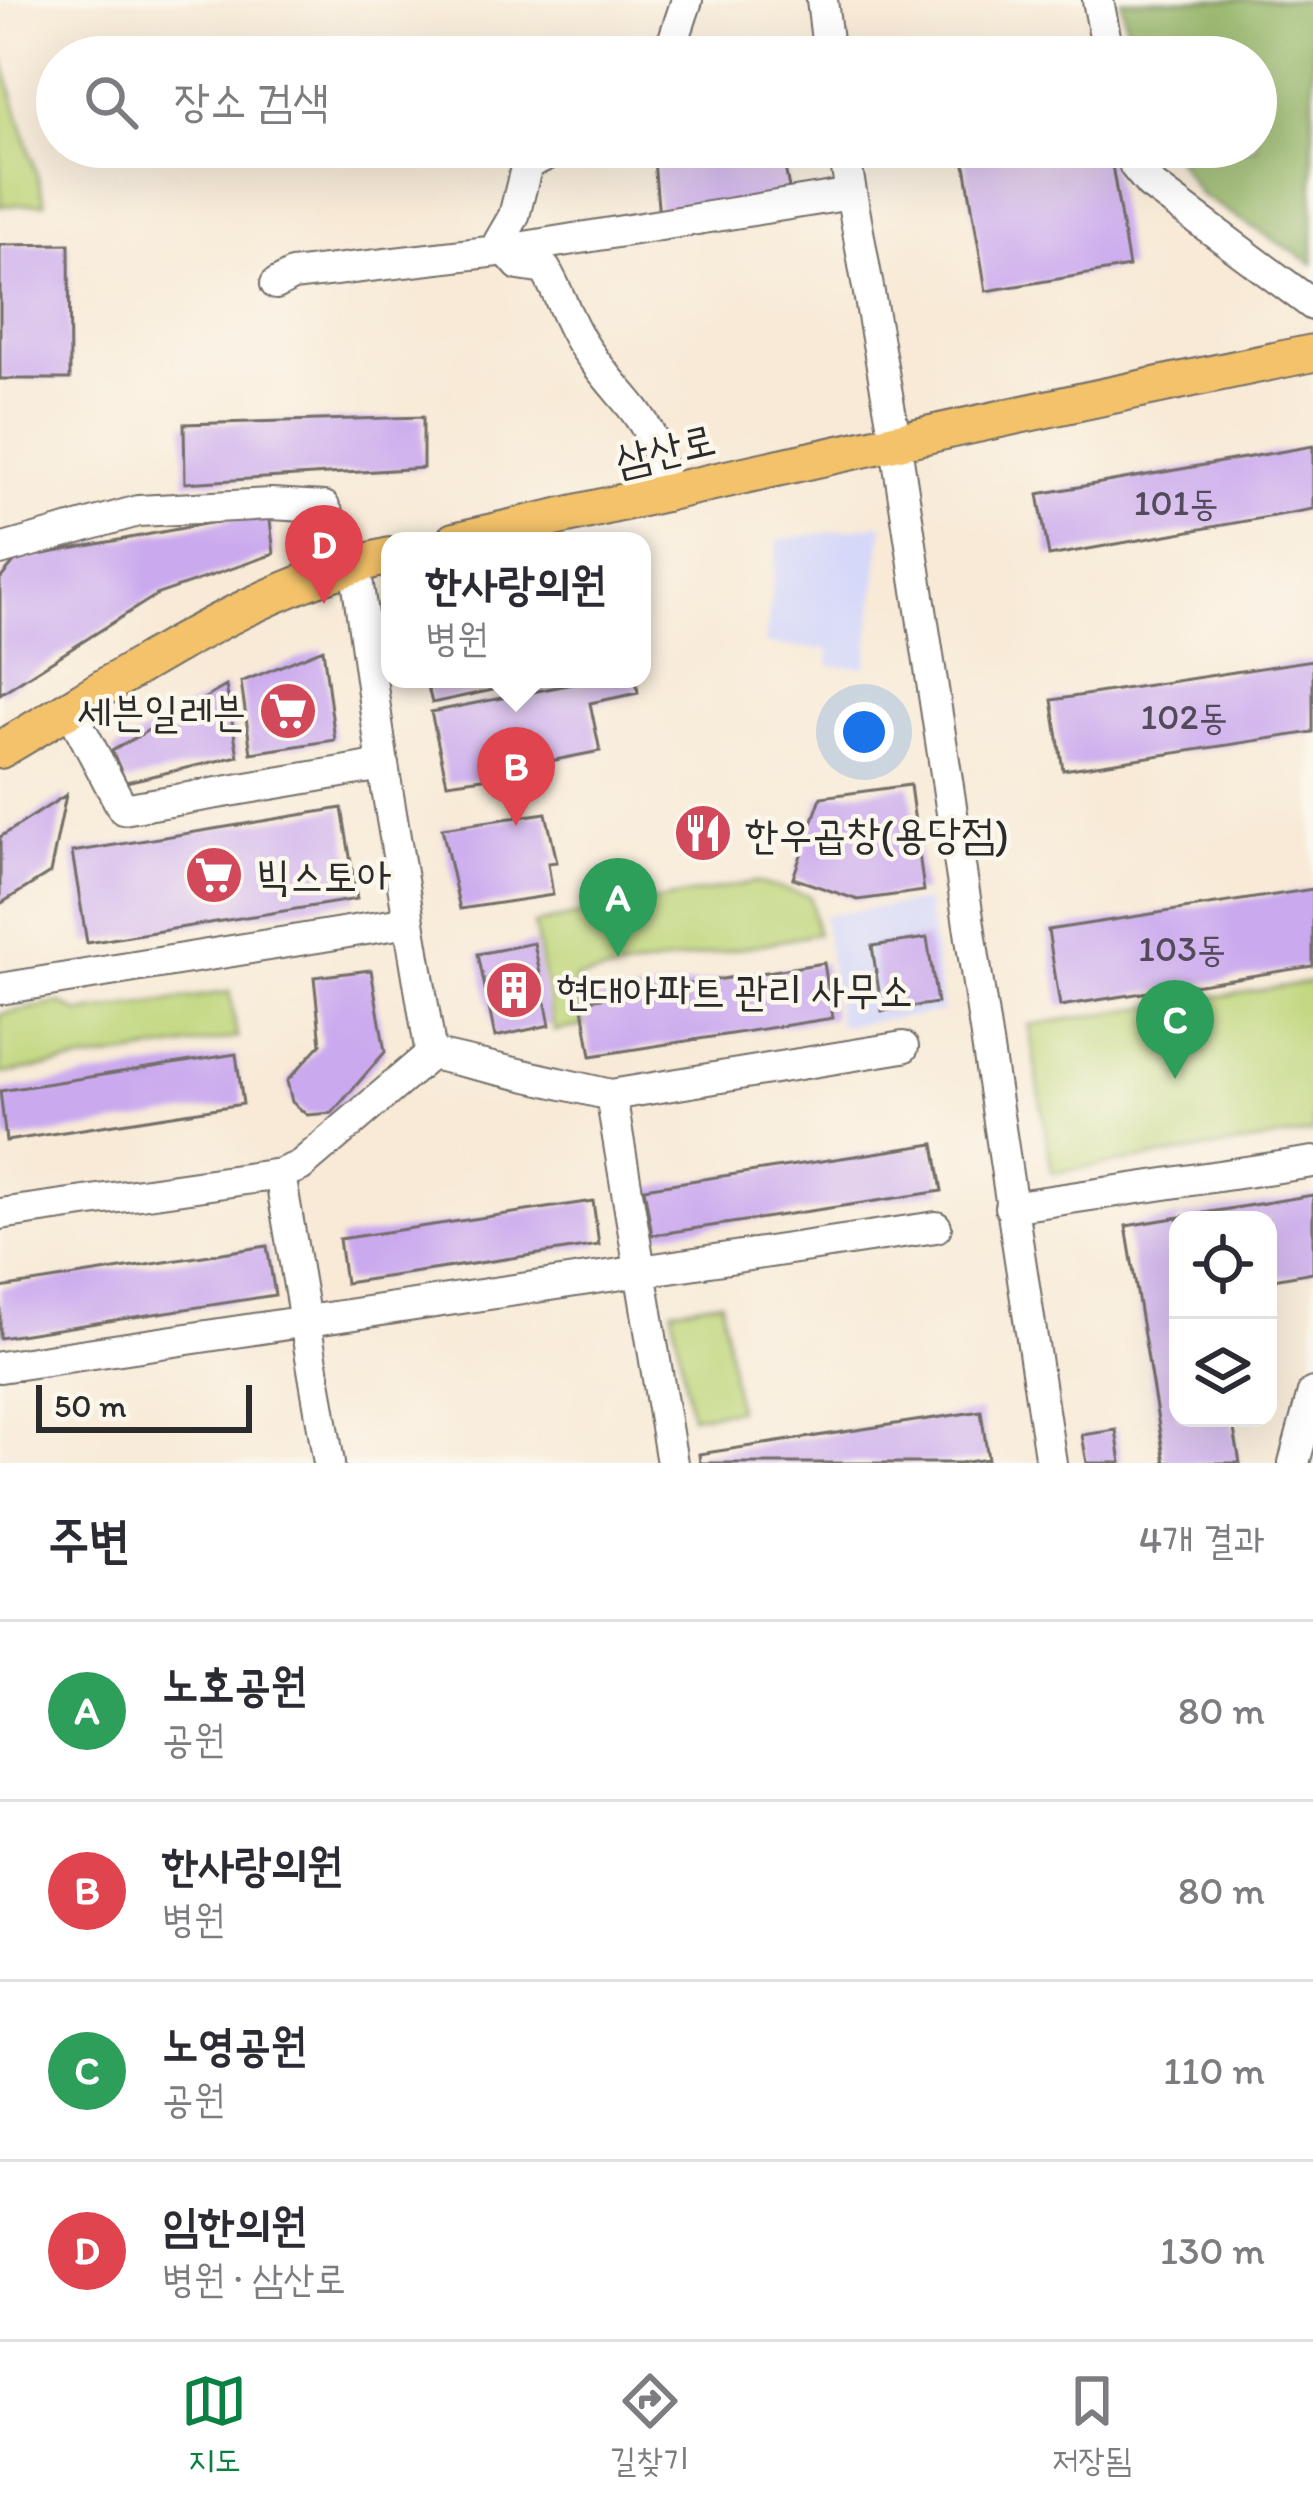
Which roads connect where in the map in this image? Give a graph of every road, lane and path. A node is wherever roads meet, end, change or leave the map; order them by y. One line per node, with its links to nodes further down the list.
1 (687, 0): 4 (street)
2 (822, 0): 5 (street)
3 (1098, 0): 6 (street)
4 (675, 36)
5 (826, 36)
6 (1105, 36)
7 (517, 168): 11 (street)
8 (846, 168): 10 (street)
9 (1137, 168): 13 (street)
10 (851, 194): 11 (street); 15 (street)
11 (506, 250): 12 (street); 16 (street)
12 (276, 284)
13 (1313, 305)
14 (1313, 353): 15 (main road, 삼산로)
15 (895, 440): 16 (main road, 삼산로); 30 (street)
16 (665, 496): 17 (main road, 삼산로)
17 (496, 532)
18 (0, 550): 19 (street)
19 (372, 560): 20 (main road); 22 (street)
20 (70, 710): 21 (main road); 22 (street)
21 (0, 750)
22 (383, 765): 23 (street)
23 (409, 922): 24 (street); 26 (street)
24 (0, 989)
25 (903, 1047): 27 (street)
26 (430, 1054): 27 (street); 29 (street)
27 (611, 1095): 33 (street)
28 (1313, 1162): 30 (street)
29 (280, 1174): 31 (street); 34 (street)
30 (1010, 1207): 39 (street)
31 (0, 1214)
32 (936, 1227): 33 (street)
33 (640, 1271): 34 (street); 38 (street)
34 (305, 1321): 35 (street); 37 (street)
35 (0, 1367)
36 (1313, 1393): 40 (street)
37 (329, 1463)
38 (672, 1463)
39 (1051, 1463)
40 (1294, 1463)

